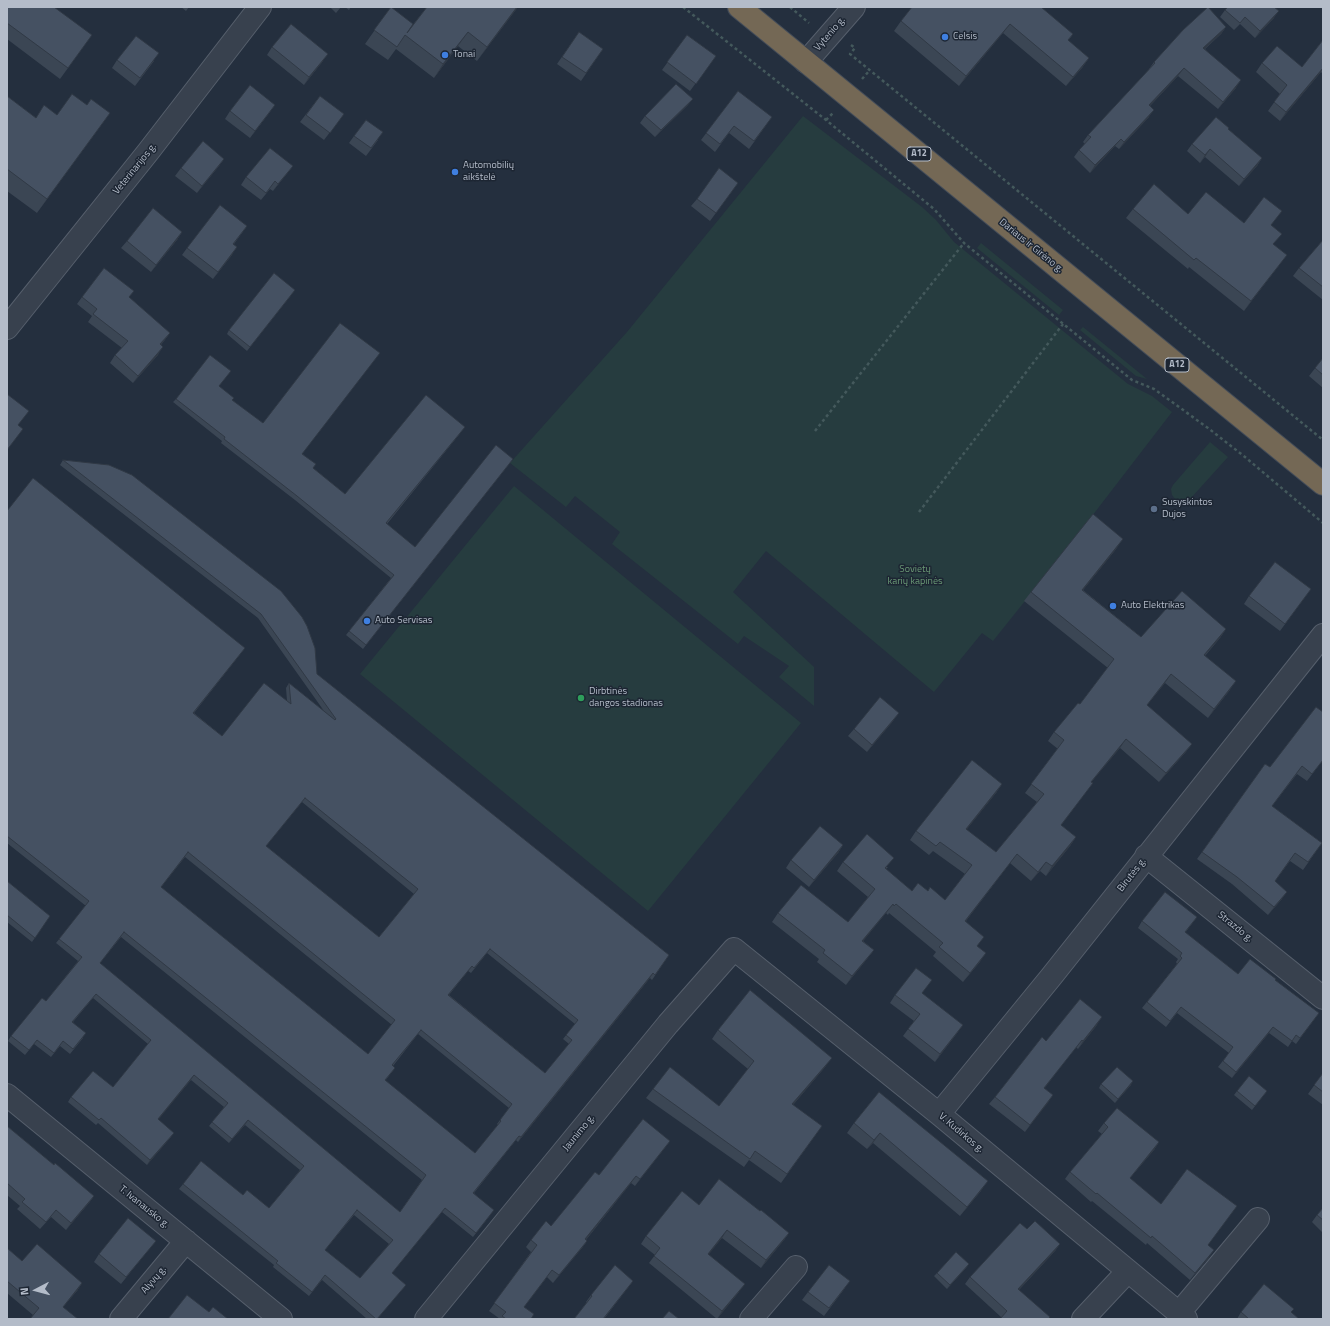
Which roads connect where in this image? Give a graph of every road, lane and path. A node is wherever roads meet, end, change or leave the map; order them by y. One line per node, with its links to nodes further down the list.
1 (260, 7): 9 (street, Veterinarijos g.)
2 (683, 7): 7 (path)
3 (739, 7): 6 (highway, Dariaus ir Girėno g. / A12)
4 (854, 7): 5 (street, Vytenio g.)
5 (833, 30): 6 (street, Vytenio g.); 11 (path)
6 (806, 62): 12 (highway, Dariaus ir Girėno g. / A12)
7 (964, 243): 8 (path); 10 (path)
8 (1063, 324): 13 (path); 14 (path)
9 (7, 328)
10 (815, 431)
11 (1323, 440)
12 (1323, 484)
13 (919, 512)
14 (1323, 523)
15 (1323, 635): 16 (street, Birutės g.)
16 (1146, 856): 18 (street, Strazdo g.); 20 (street, Birutės g.)
17 (734, 949): 20 (street, V. Kudirkos g.); 28 (street, Jaunimo g.)
18 (1323, 998)
19 (7, 1095): 22 (street, T. Ivanausko g.)
20 (938, 1114): 24 (street, V. Kudirkos g.)
21 (1258, 1219): 25 (street)
22 (186, 1241): 26 (street, Alyvų g.); 27 (street, T. Ivanausko g.)
23 (796, 1267): 29 (street)
24 (1127, 1272): 25 (street, V. Kudirkos g.); 30 (street)
25 (1182, 1316)
26 (121, 1319)
27 (281, 1319)
28 (426, 1319)
29 (751, 1319)
30 (1083, 1319)

